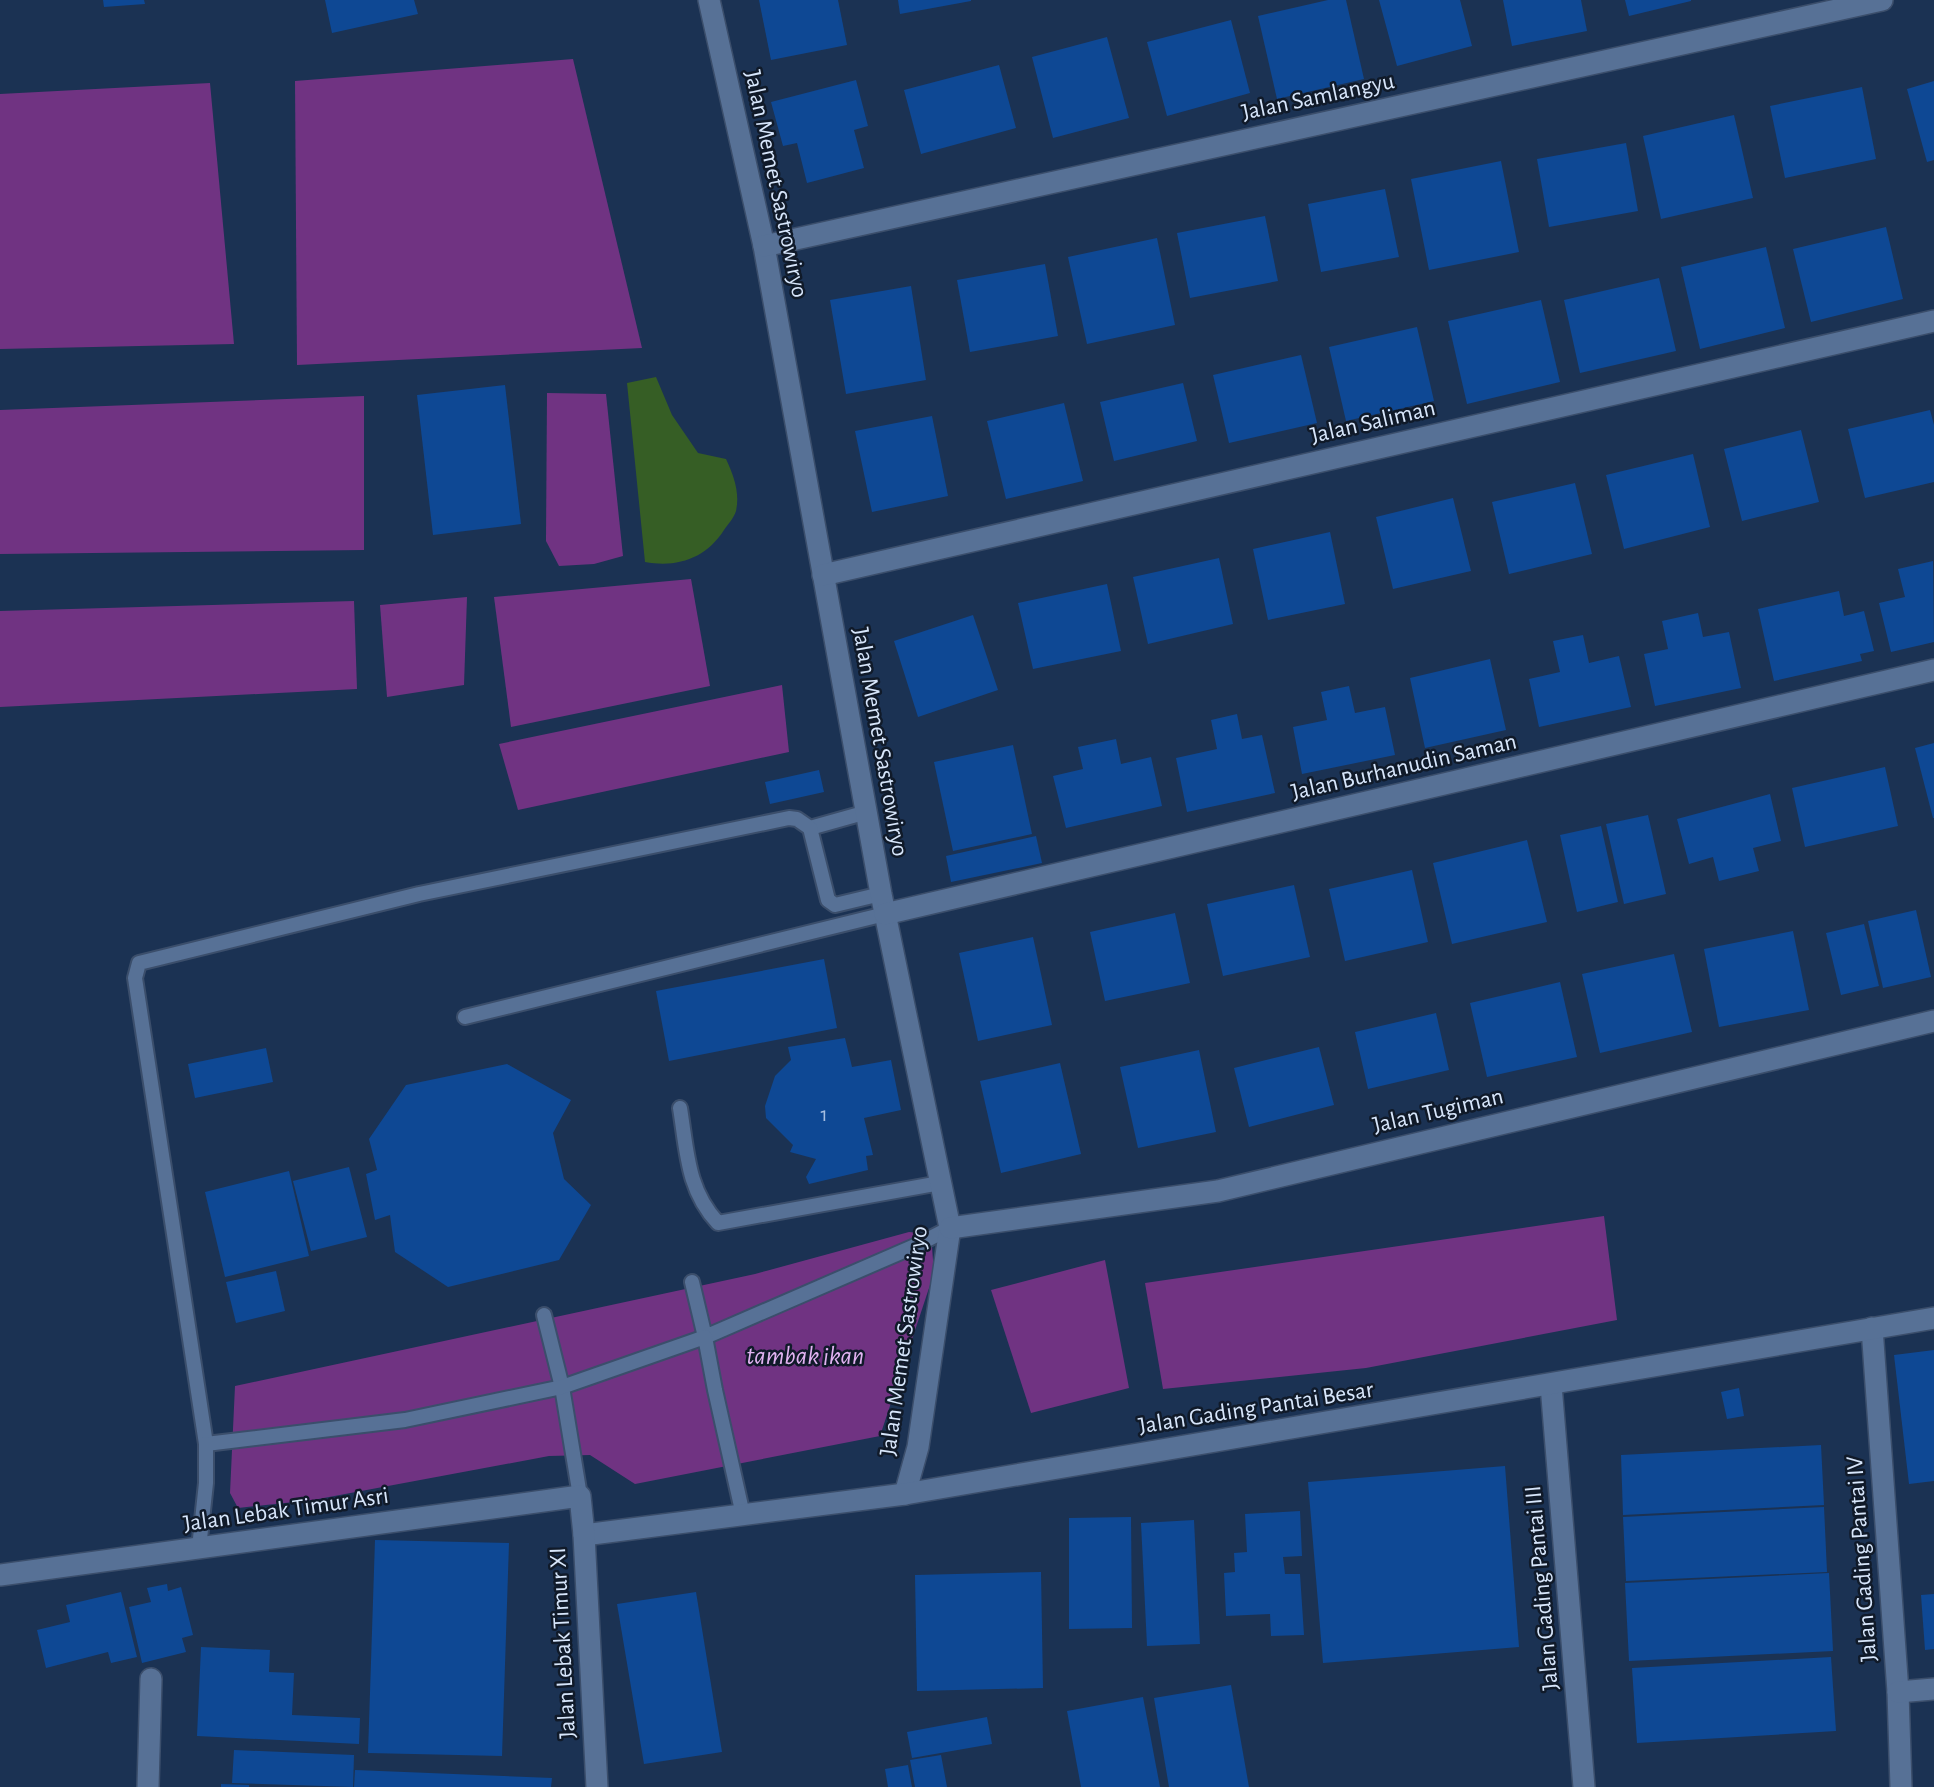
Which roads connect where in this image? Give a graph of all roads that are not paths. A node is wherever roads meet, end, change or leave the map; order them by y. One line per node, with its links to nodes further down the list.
1 (709, 0): 3 (street, Jalan Memet Sastrowiryo)
2 (1882, 0): 3 (street, Jalan Samlangyu)
3 (764, 246): 5 (street, Jalan Memet Sastrowiryo)
4 (1934, 321): 5 (street, Jalan Saliman)
5 (823, 575): 7 (street, Jalan Memet Sastrowiryo)
6 (1934, 670): 9 (street, Jalan Burhanudin Saman)
7 (867, 812): 8 (lane); 9 (street, Jalan Memet Sastrowiryo)
8 (810, 828): 9 (lane); 22 (lane)
9 (883, 904): 10 (lane); 13 (street, Jalan Memet Sastrowiryo)
10 (465, 1017)
11 (1934, 1021): 14 (street, Jalan Tugiman)
12 (680, 1108): 13 (lane)
13 (940, 1183): 14 (street, Jalan Memet Sastrowiryo)
14 (950, 1228): 19 (lane); 23 (street, Jalan Memet Sastrowiryo)
15 (691, 1282): 19 (lane)
16 (544, 1315): 21 (lane)
17 (1934, 1318): 18 (street, Jalan Gading Pantai Besar)
18 (1872, 1328): 20 (street, Jalan Gading Pantai Besar); 31 (street, Jalan Gading Pantai IV)
19 (705, 1337): 21 (lane); 25 (lane)
20 (1551, 1385): 23 (street, Jalan Gading Pantai Besar); 34 (street, Jalan Gading Pantai III)
21 (562, 1387): 22 (lane); 24 (lane)
22 (206, 1444): 27 (lane)
23 (905, 1494): 25 (street, Jalan Gading Pantai Besar)
24 (580, 1496): 26 (street, Jalan Lebak Timur XI); 27 (street, Jalan Lebak Timur Asri)
25 (743, 1515): 26 (street, Jalan Gading Pantai Besar)
26 (584, 1535): 33 (street, Jalan Lebak Timur XI)
27 (199, 1548): 28 (street, Jalan Lebak Timur Asri)
28 (0, 1575)
29 (151, 1679): 32 (street)
30 (1934, 1689): 31 (street)
31 (1898, 1692): 35 (street, Jalan Gading Pantai IV)
32 (148, 1787)
33 (597, 1787)
34 (1584, 1787)
35 (1900, 1787)

